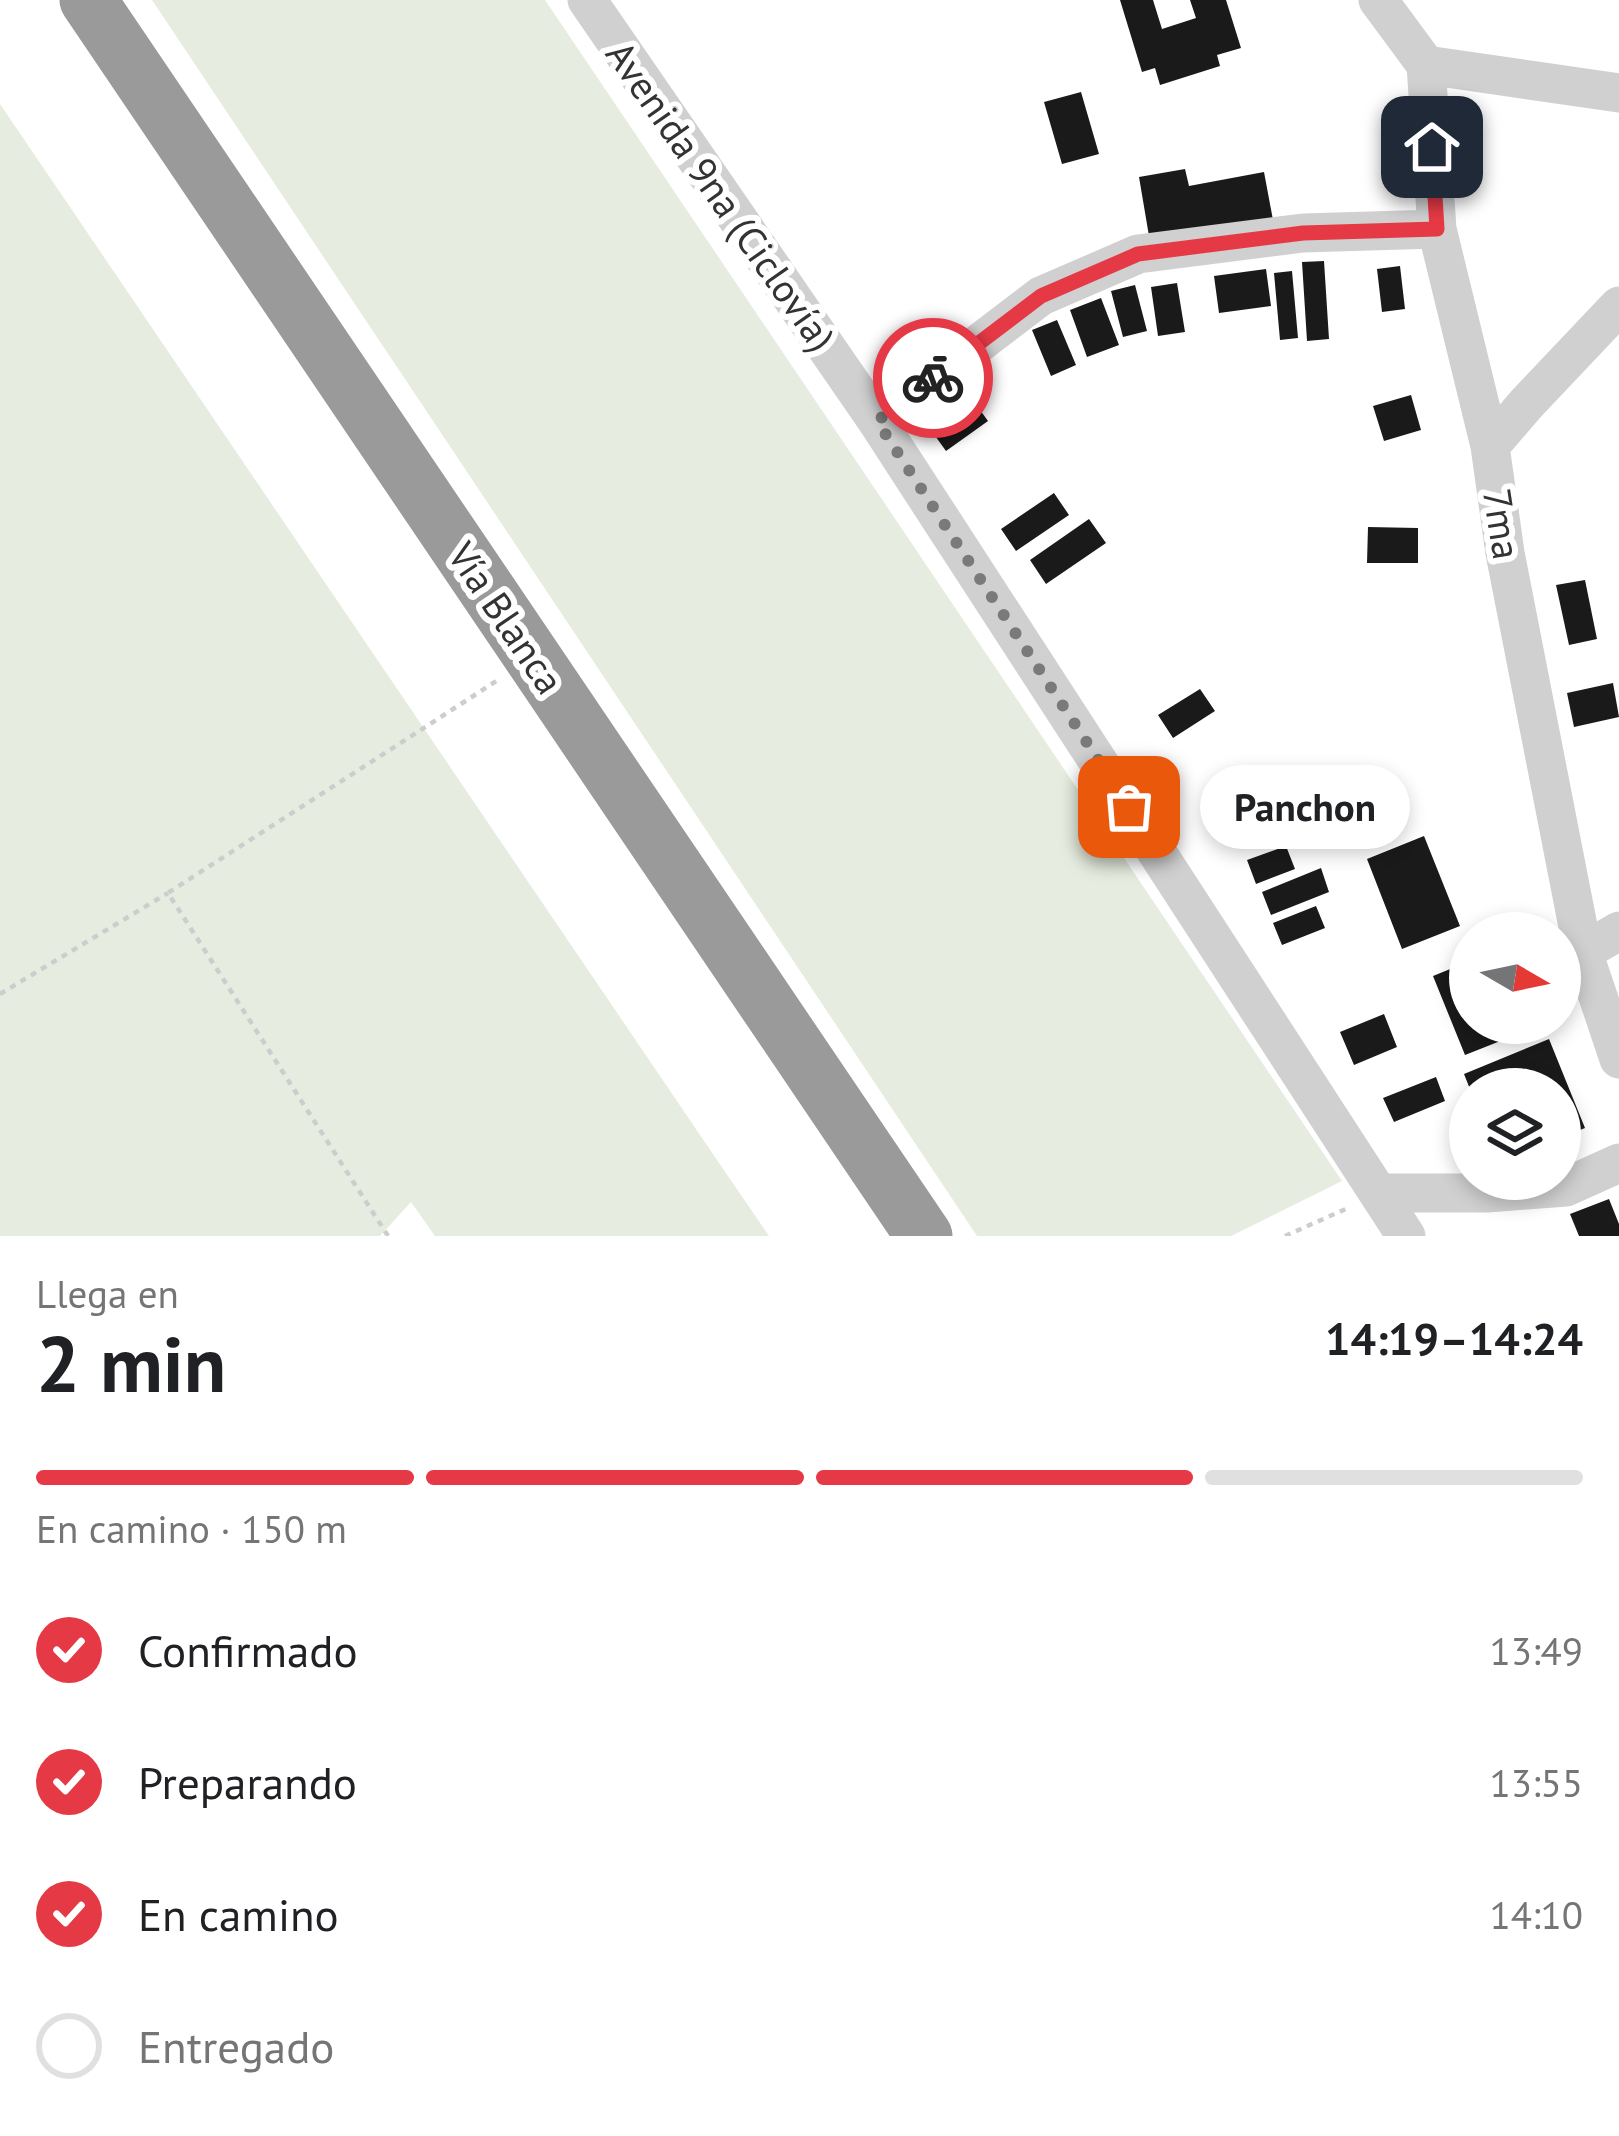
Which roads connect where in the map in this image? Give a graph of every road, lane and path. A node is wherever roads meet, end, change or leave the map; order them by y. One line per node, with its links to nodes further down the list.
1 (88, 0): 10 (highway, Vía Blanca)
2 (586, 0): 8 (street, Avenida 9na (Ciclovía))
3 (1378, 0): 4 (street)
4 (1426, 65): 5 (street); 6 (street, 7ma)
5 (1619, 93)
6 (1437, 229): 8 (street); 9 (street, 7ma)
7 (1619, 306): 9 (street)
8 (877, 421): 17 (street, Avenida 9na (Ciclovía))
9 (1490, 446): 13 (street, 7ma)
10 (533, 658): 11 (path); 19 (highway, Vía Blanca)
11 (168, 892): 14 (path); 18 (path)
12 (1619, 931): 13 (street)
13 (1583, 952): 15 (street, 7ma)
14 (0, 994)
15 (1619, 1059)
16 (1619, 1163): 17 (street)
17 (1381, 1193): 20 (path); 21 (street, Avenida 9na (Ciclovía))
18 (388, 1236)
19 (924, 1236)
20 (1286, 1236)
21 (1406, 1236)

